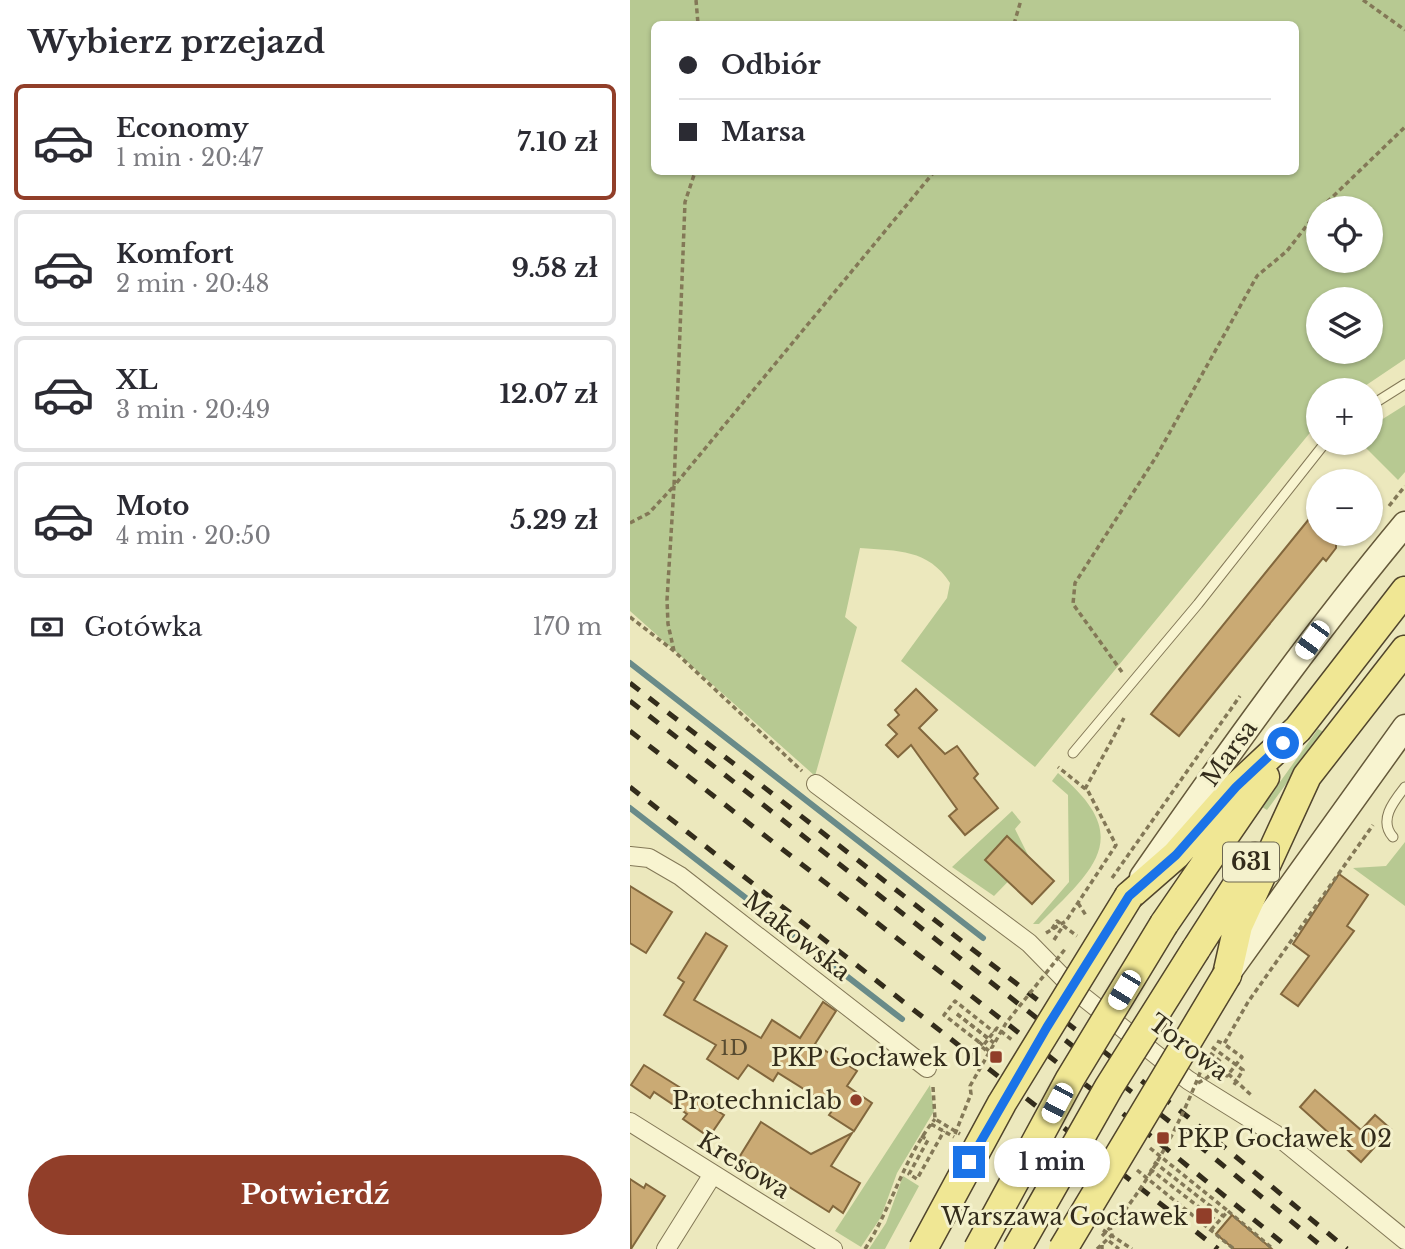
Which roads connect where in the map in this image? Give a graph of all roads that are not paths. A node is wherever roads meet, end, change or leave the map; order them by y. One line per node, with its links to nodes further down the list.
1 (1405, 384): 2 (lane)
2 (1383, 398)
3 (1315, 455): 9 (lane)
4 (1405, 524): 15 (main road, Marsa)
5 (1405, 591): 8 (main road, 631)
6 (1405, 650): 10 (main road, 631)
7 (1405, 726): 16 (main road)
8 (1298, 729): 15 (main road); 24 (main road, Marsa / 631, bridge)
9 (1073, 753)
10 (1307, 776): 16 (main road); 25 (main road, 631, bridge)
11 (816, 784): 20 (street, Torowa)
12 (1405, 787): 13 (lane)
13 (1394, 837)
14 (630, 856): 17 (street, Makowska)
15 (1129, 896): 23 (main road, Marsa, bridge)
16 (1227, 975): 26 (main road, bridge)
17 (927, 1068)
18 (630, 1122): 19 (street, Kresowa)
19 (713, 1174): 21 (street); 22 (street, Kresowa)
20 (1405, 1240)
21 (667, 1249)
22 (833, 1249)
23 (923, 1249)
24 (978, 1249)
25 (1017, 1249)
26 (1063, 1249)

